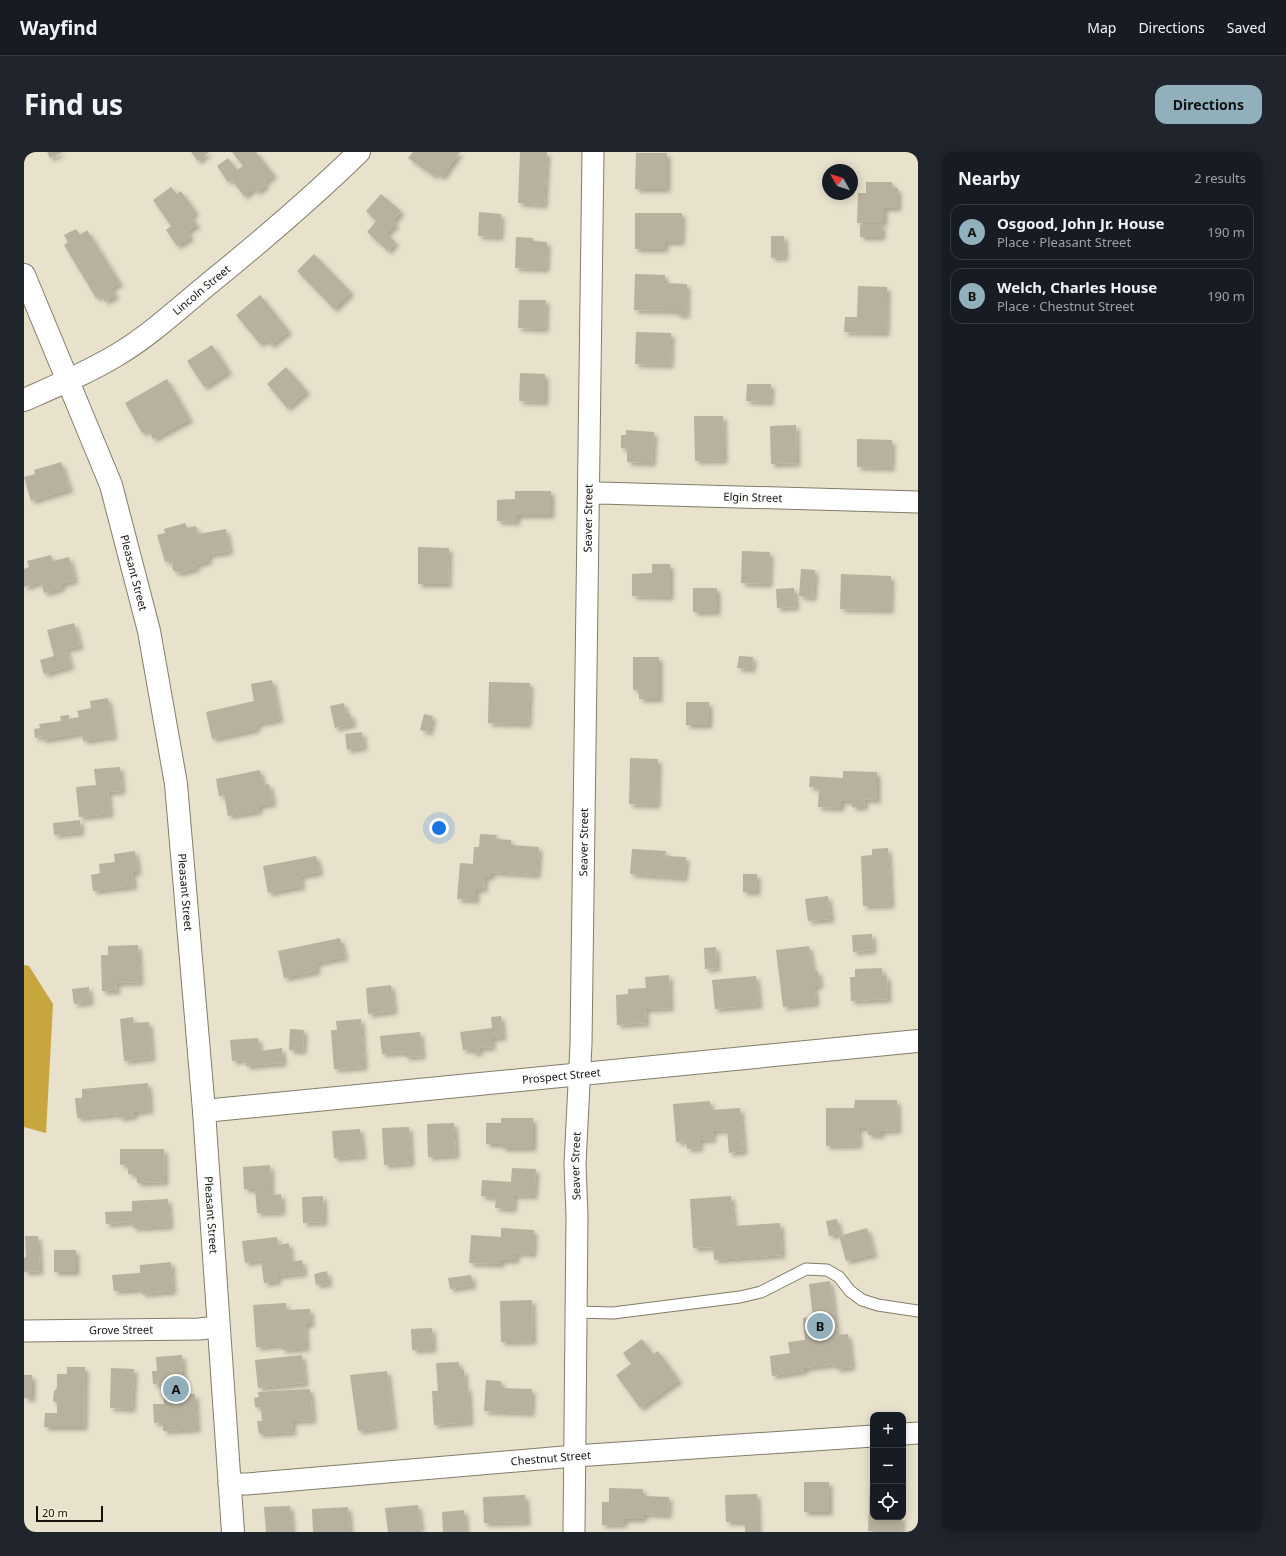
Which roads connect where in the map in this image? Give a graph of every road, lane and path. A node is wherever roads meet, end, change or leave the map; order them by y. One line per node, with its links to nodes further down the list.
1 (359, 152): 4 (main road, Lincoln Street)
2 (593, 152): 6 (street, Seaver Street)
3 (24, 275): 4 (main road, Pleasant Street)
4 (68, 382): 5 (main road, Lincoln Street); 10 (main road, Pleasant Street)
5 (24, 400)
6 (589, 494): 7 (street, Elgin Street); 9 (street, Seaver Street)
7 (918, 502)
8 (918, 1041): 9 (main road, Prospect Street)
9 (579, 1075): 10 (main road, Prospect Street); 12 (street, Seaver Street)
10 (204, 1111): 13 (main road, Pleasant Street)
11 (918, 1311): 12 (lane)
12 (576, 1312): 18 (street, Seaver Street)
13 (218, 1327): 14 (street, Grove Street); 19 (main road, Pleasant Street)
14 (24, 1331)
15 (906, 1434): 16 (street)
16 (918, 1434)
17 (870, 1436): 18 (street, Chestnut Street)
18 (575, 1456): 19 (street, Chestnut Street); 21 (street, Seaver Street)
19 (229, 1484): 20 (main road, Pleasant Street)
20 (233, 1532)
21 (574, 1532)

